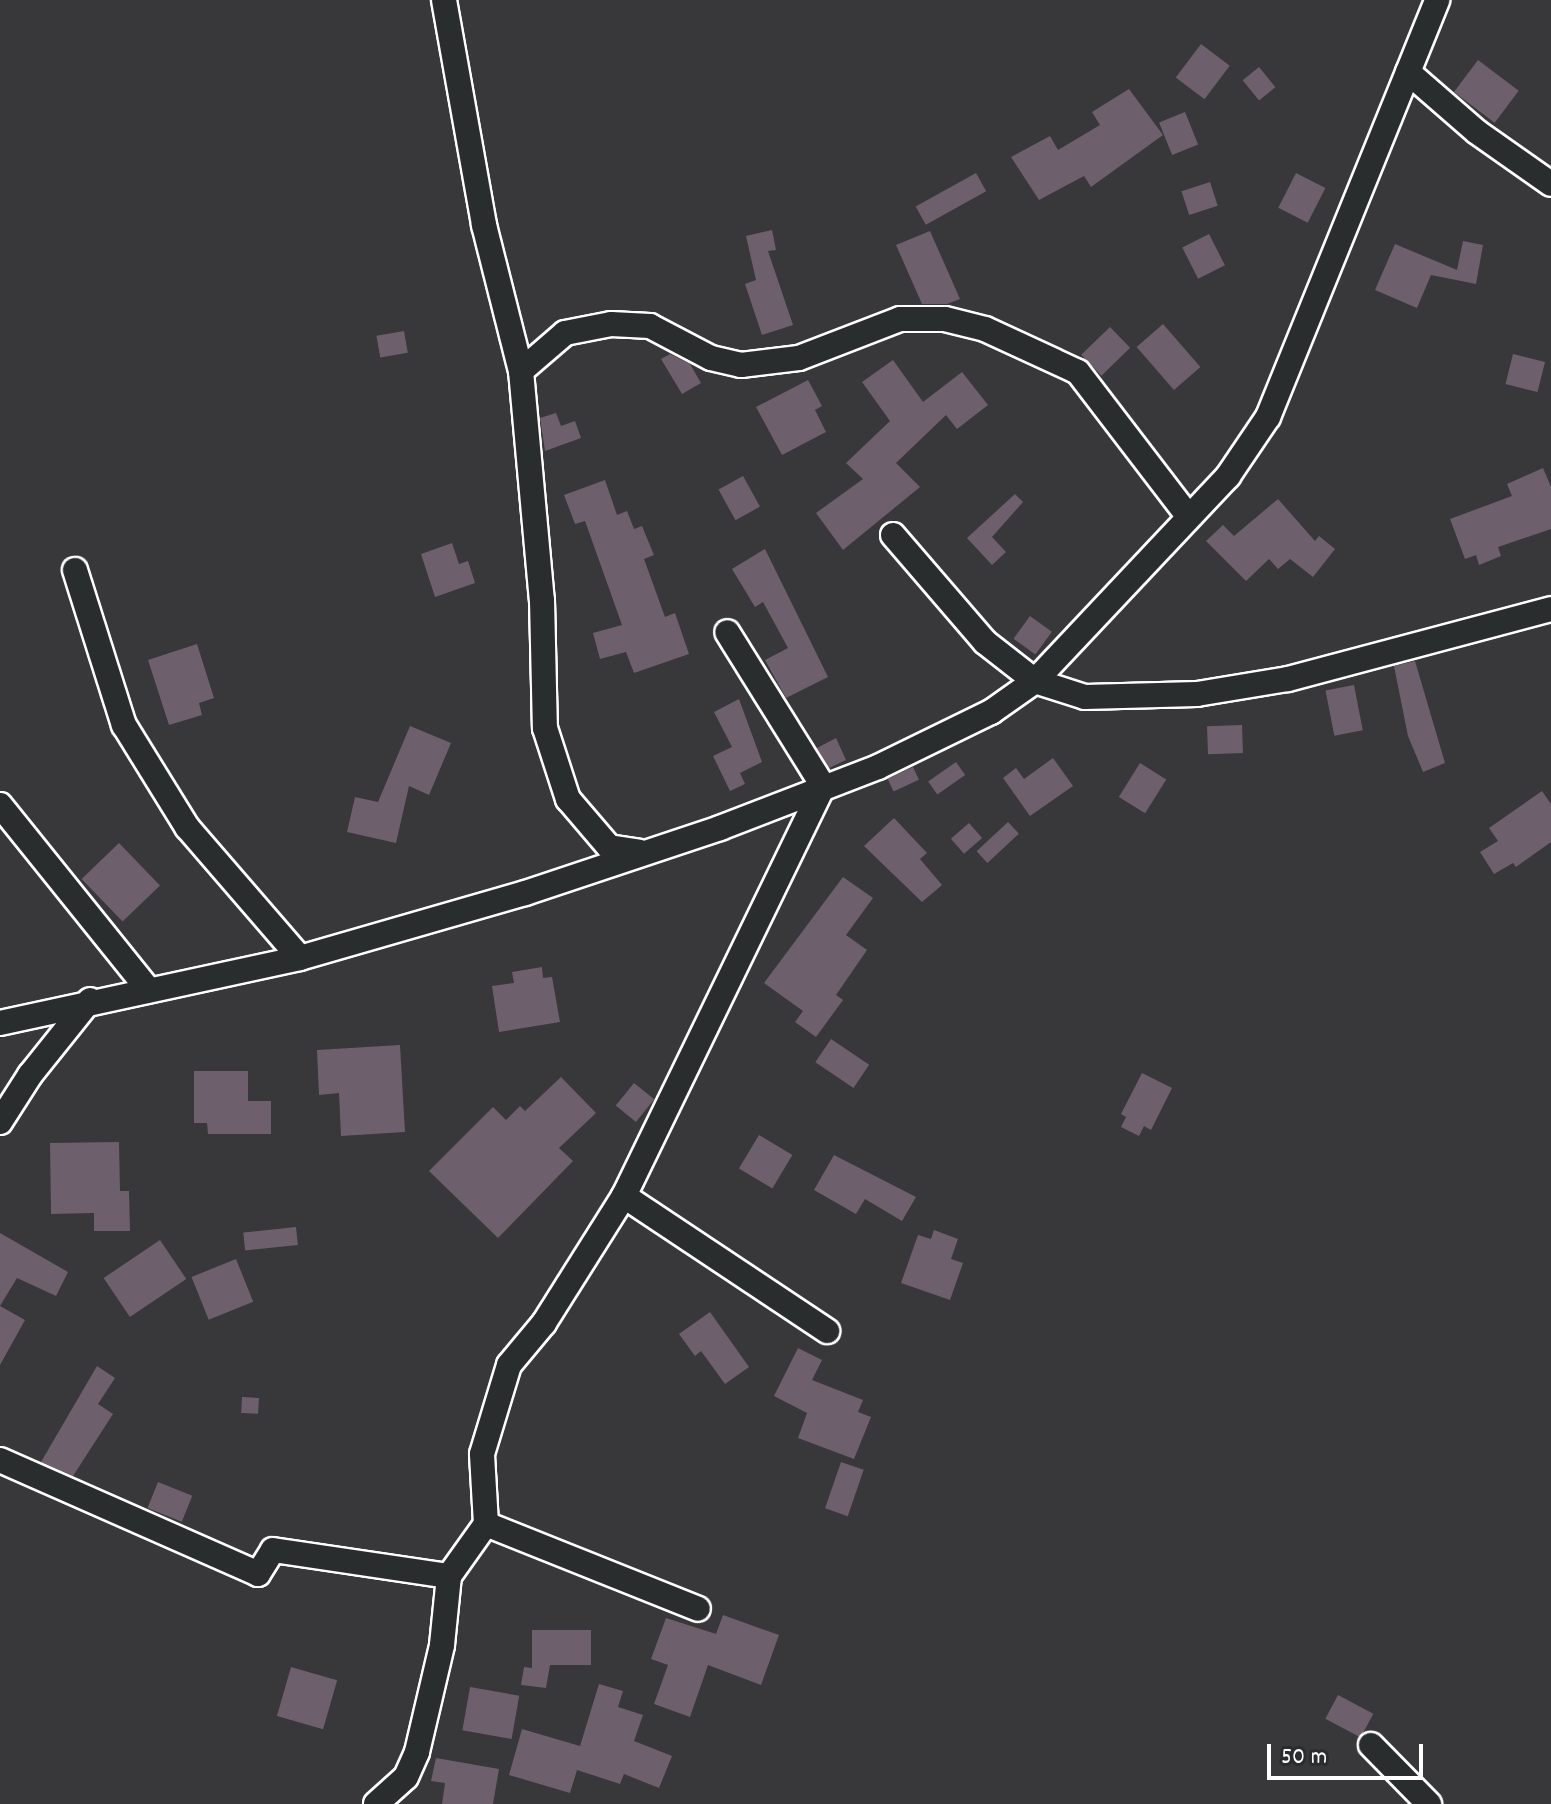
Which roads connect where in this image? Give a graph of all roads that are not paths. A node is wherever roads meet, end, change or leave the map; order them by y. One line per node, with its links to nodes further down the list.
1 (444, 0): 5 (street)
2 (1437, 0): 3 (street)
3 (1408, 72): 4 (street); 6 (street)
4 (1551, 184)
5 (521, 371): 6 (street); 14 (street)
6 (1188, 516): 11 (street)
7 (893, 535): 11 (street)
8 (75, 570): 15 (street)
9 (1551, 609): 11 (street)
10 (727, 632): 12 (street)
11 (1035, 681): 12 (street)
12 (823, 786): 14 (street); 20 (street)
13 (0, 805): 16 (street)
14 (642, 853): 15 (street)
15 (300, 958): 16 (street)
16 (149, 990): 17 (street)
17 (90, 1000): 18 (street); 19 (street)
18 (0, 1023)
19 (0, 1122)
20 (624, 1196): 21 (street); 23 (street)
21 (827, 1331)
22 (0, 1460): 24 (street)
23 (486, 1524): 24 (street); 25 (street)
24 (449, 1576): 27 (street)
25 (698, 1609)
26 (1371, 1745): 28 (street)
27 (376, 1804)
28 (1429, 1804)

